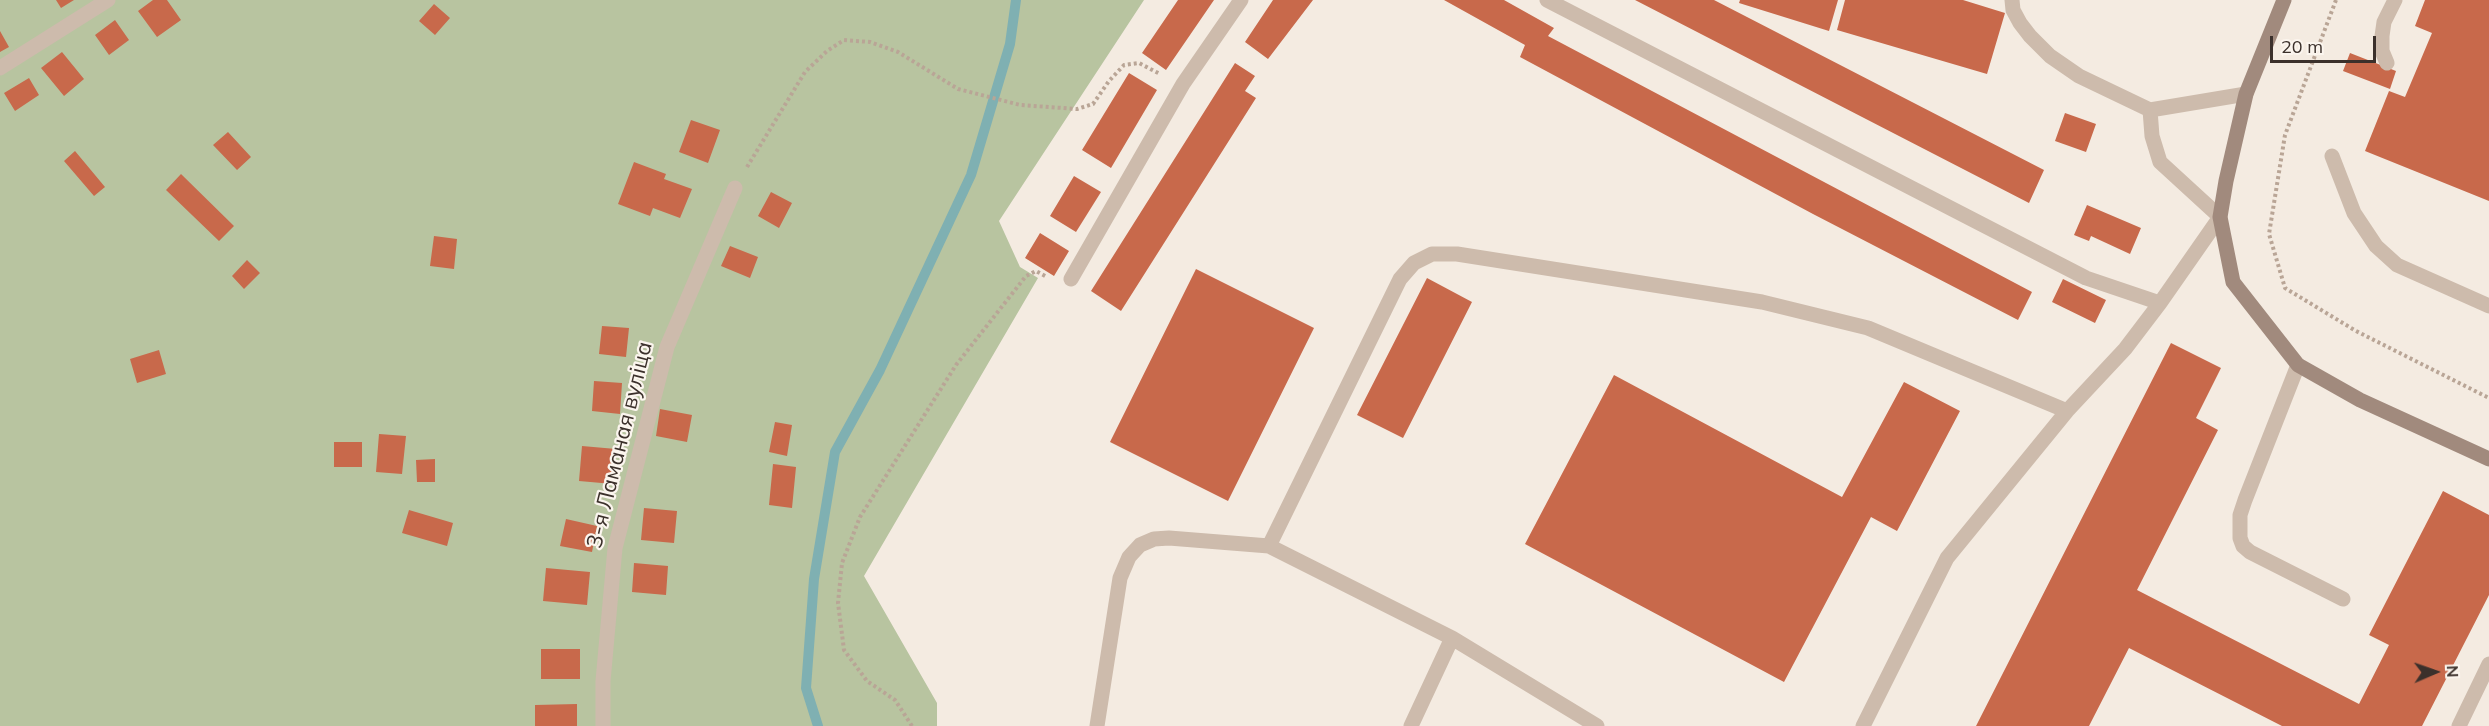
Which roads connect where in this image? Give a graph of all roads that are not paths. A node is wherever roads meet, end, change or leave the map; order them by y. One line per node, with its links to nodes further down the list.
1 (108, 0): 8 (lane)
2 (1241, 0): 14 (lane)
3 (1547, 0): 15 (lane)
4 (2012, 0): 10 (lane)
5 (2284, 0): 9 (street)
6 (2394, 0): 7 (lane)
7 (2386, 63)
8 (0, 68)
9 (2246, 94): 10 (lane); 13 (street)
10 (2150, 110): 13 (lane)
11 (2332, 156): 16 (lane)
12 (735, 188): 25 (lane, 3-я Ламаная вуліца)
13 (2220, 217): 15 (lane); 17 (street)
14 (1071, 279)
15 (2160, 303): 18 (lane)
16 (2489, 306)
17 (2298, 365): 19 (street); 21 (lane)
18 (2067, 411): 20 (lane); 29 (lane)
19 (2489, 459)
20 (1269, 546): 22 (lane); 26 (lane)
21 (2343, 599)
22 (1452, 638): 27 (lane); 28 (lane)
23 (2489, 664): 24 (lane)
24 (2461, 725)
25 (603, 726)
26 (1097, 726)
27 (1411, 726)
28 (1598, 726)
29 (1863, 726)

